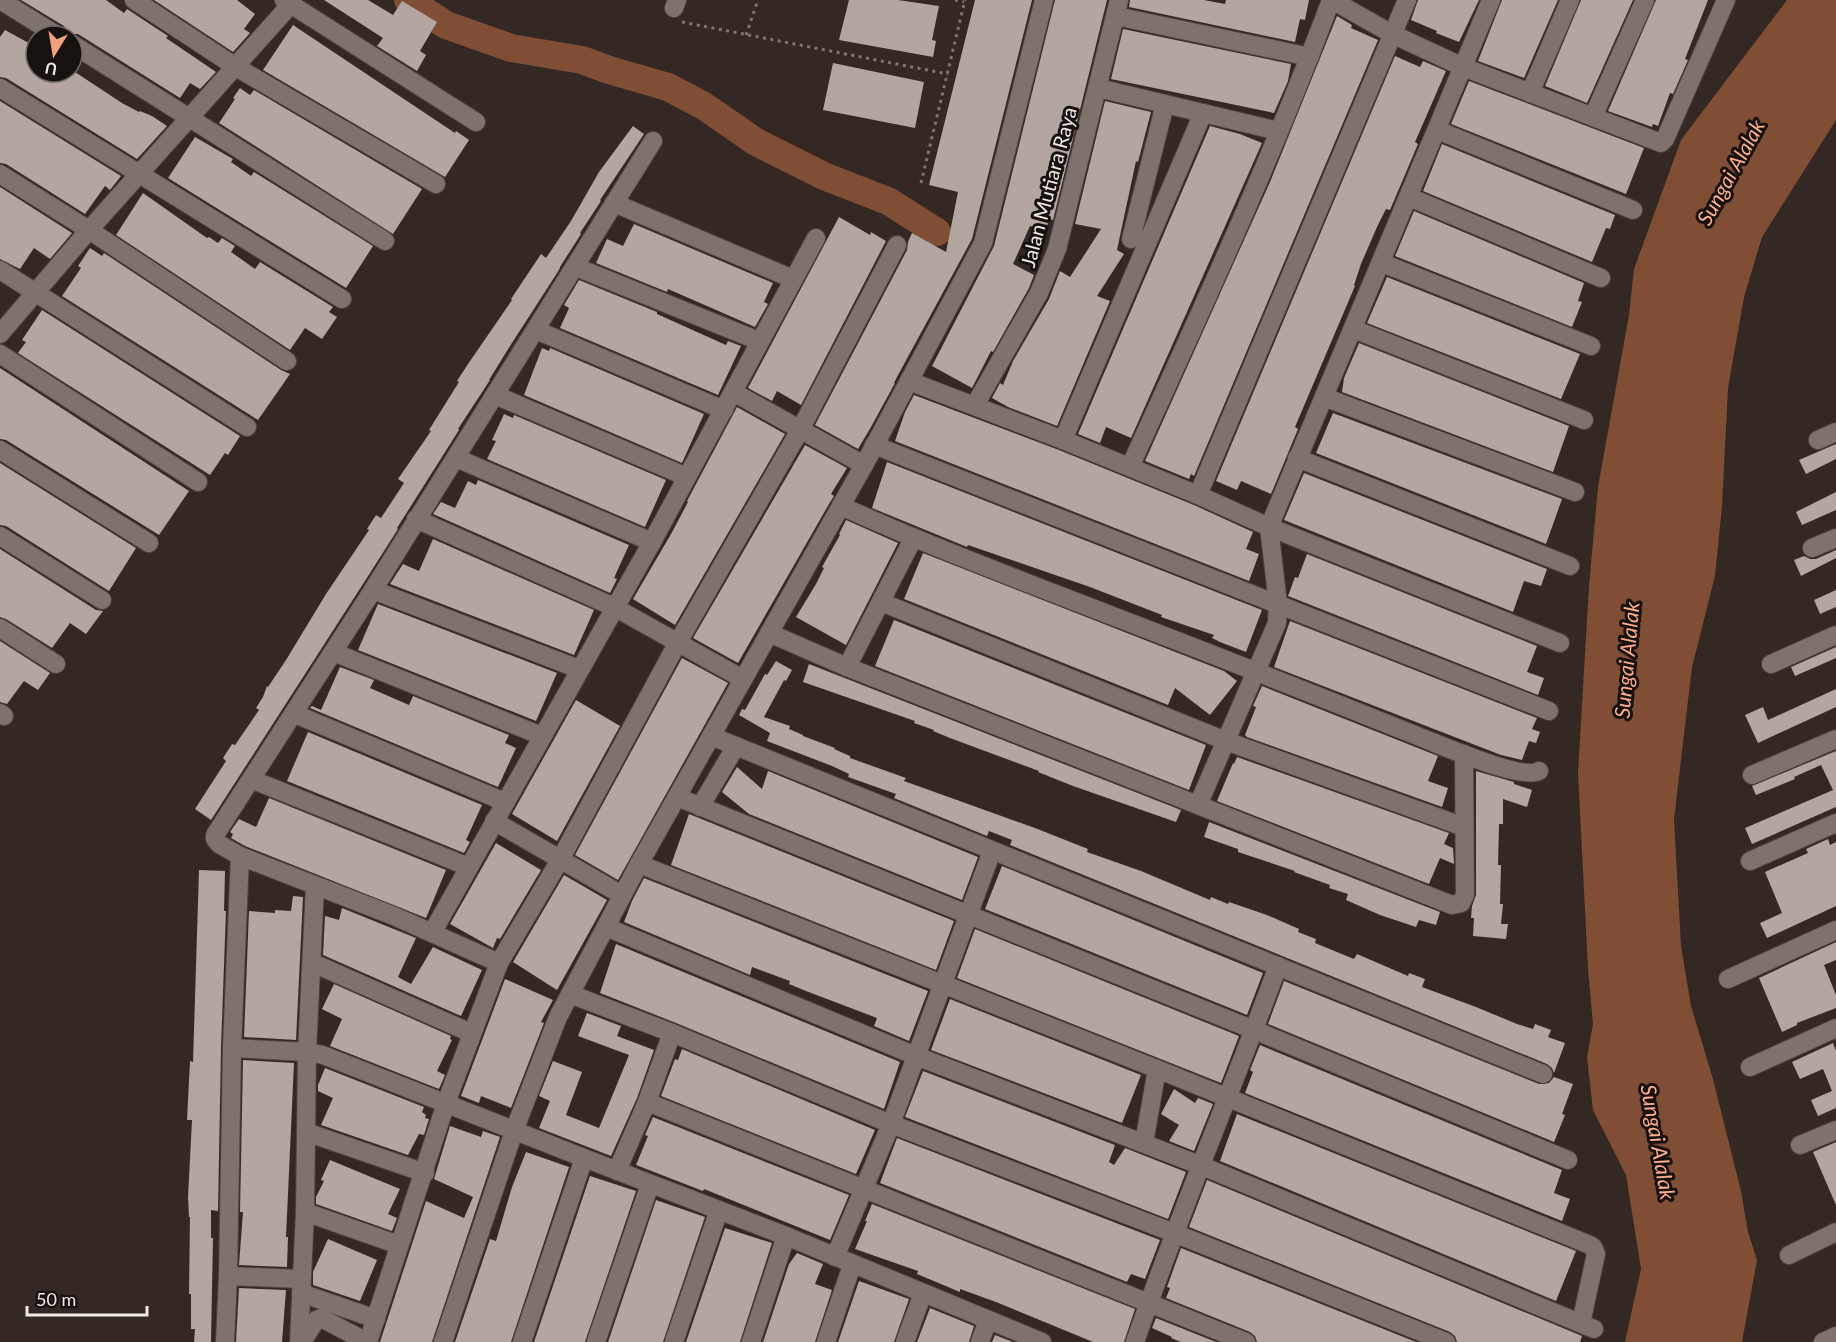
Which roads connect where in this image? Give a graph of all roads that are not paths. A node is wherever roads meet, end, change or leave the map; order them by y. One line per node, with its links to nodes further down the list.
1 (0, 0): 12 (street)
2 (134, 0): 16 (street)
3 (1044, 0): 54 (street)
4 (1331, 0): 13 (street); 15 (street)
5 (1407, 0): 13 (street)
6 (1491, 0): 17 (street)
7 (1570, 0): 20 (street)
8 (1645, 0): 24 (street)
9 (1726, 0): 24 (street)
10 (288, 2): 16 (street); 25 (street)
11 (1117, 8): 15 (street); 19 (street, Jalan Mutiara Raya)
12 (39, 24)
13 (1392, 33): 17 (street); 75 (street)
14 (84, 51): 23 (street)
15 (1310, 57): 27 (street)
16 (236, 67): 23 (street); 31 (street)
17 (1463, 67): 20 (street); 26 (street)
18 (0, 88): 30 (street)
19 (1098, 88): 21 (street); 58 (street, Jalan Mutiara Raya)
20 (1530, 93): 24 (street)
21 (1165, 104): 22 (street); 37 (street)
22 (1203, 113): 27 (street); 64 (street)
23 (190, 117): 30 (street); 38 (street)
24 (1593, 117)
25 (476, 122)
26 (1437, 129): 32 (street); 34 (street)
27 (1278, 131): 71 (street)
28 (653, 141): 33 (street)
29 (0, 174): 35 (street)
30 (140, 174): 35 (street); 46 (street)
31 (436, 184)
32 (1409, 197): 40 (street); 43 (street)
33 (614, 203): 41 (street); 44 (street)
34 (1633, 210)
35 (89, 231): 45 (street); 53 (street)
36 (816, 238): 44 (street)
37 (1131, 239)
38 (386, 240)
39 (897, 245): 62 (street)
40 (1382, 263): 47 (street); 51 (street)
41 (576, 267): 48 (street); 50 (street)
42 (0, 270): 45 (street)
43 (1601, 278)
44 (793, 279): 50 (street)
45 (36, 293): 49 (street); 61 (street)
46 (342, 299)
47 (1353, 329): 57 (street); 60 (street)
48 (536, 330): 56 (street); 59 (street)
49 (0, 334)
50 (759, 341): 55 (street)
51 (1591, 346)
52 (0, 354): 73 (street)
53 (287, 361)
54 (909, 381): 58 (street); 66 (street)
55 (733, 392): 59 (street); 62 (street)
56 (495, 395): 68 (street); 72 (street)
57 (1324, 397): 69 (street); 74 (street)
58 (975, 405): 64 (street)
59 (724, 410): 72 (street)
60 (1584, 420)
61 (247, 427)
62 (800, 430): 70 (street); 95 (street)
63 (1836, 432): 65 (street)
64 (1063, 440): 71 (street)
65 (1818, 440)
66 (874, 445): 70 (street); 89 (street)
67 (0, 450): 83 (street)
68 (456, 458): 77 (street); 82 (street)
69 (1297, 459): 78 (street); 85 (street)
70 (864, 465): 76 (street)
71 (1130, 468): 75 (street)
72 (687, 477): 82 (street)
73 (198, 482)
74 (1575, 492)
75 (1198, 495): 78 (street)
76 (841, 506): 81 (street); 92 (street)
77 (416, 519): 86 (street); 90 (street)
78 (1269, 527): 89 (street); 94 (street)
79 (0, 536): 87 (street)
80 (1836, 537): 84 (street)
81 (913, 539): 88 (street); 101 (street)
82 (652, 542): 90 (street)
83 (149, 543)
84 (1812, 548)
85 (1570, 566)
86 (373, 591): 96 (street); 100 (street)
87 (102, 600)
88 (881, 602): 99 (street); 108 (street)
89 (1278, 604): 101 (street); 103 (street)
90 (614, 607): 95 (street); 100 (street)
91 (0, 628): 97 (street)
92 (769, 633): 99 (street); 102 (street)
93 (1836, 635): 98 (street)
94 (1560, 642)
95 (677, 644): 102 (street); 123 (street)
96 (333, 652): 104 (street); 105 (street)
97 (57, 664)
98 (1771, 664)
99 (847, 667): 116 (street)
100 (579, 669): 105 (street)
101 (1257, 672): 108 (street); 110 (street)
102 (743, 679): 106 (street)
103 (1549, 711)
104 (295, 714): 113 (street); 115 (street)
105 (542, 736): 115 (street)
106 (711, 736): 109 (street); 114 (street)
107 (1836, 739): 112 (street)
108 (1226, 741): 116 (street); 120 (street)
109 (736, 746): 117 (street); 121 (street)
110 (1464, 754): 111 (street); 120 (street)
111 (1539, 771)
112 (1752, 775)
113 (253, 780): 122 (street); 126 (street)
114 (677, 797): 117 (street); 125 (street)
115 (505, 802): 118 (street)
116 (1198, 805): 120 (street)
117 (700, 807): 129 (street)
118 (494, 821): 123 (street); 126 (street)
119 (1836, 823): 124 (street)
120 (1464, 827)
121 (992, 851): 129 (street); 135 (street)
122 (240, 856): 127 (street); 143 (street)
123 (560, 860): 128 (street); 134 (street)
124 (1750, 861)
125 (639, 864): 128 (street); 137 (street)
126 (469, 867): 132 (street)
127 (315, 886): 132 (street); 133 (street)
128 (622, 895): 130 (street)
129 (969, 916): 137 (street); 140 (street)
130 (606, 927): 138 (street); 145 (street)
131 (1836, 930): 136 (street)
132 (432, 933): 134 (street)
133 (313, 963): 141 (street); 144 (street)
134 (499, 963): 141 (street)
135 (1278, 966): 140 (street); 148 (street)
136 (1728, 979)
137 (942, 985): 145 (street); 147 (street)
138 (570, 994): 142 (street); 154 (street)
139 (1836, 1028): 146 (street)
140 (1254, 1030): 149 (street); 159 (street)
141 (471, 1033): 151 (street)
142 (672, 1033): 150 (street); 152 (street)
143 (232, 1047): 144 (street); 174 (street)
144 (307, 1052): 151 (street); 155 (street)
145 (916, 1056): 152 (street); 156 (street)
146 (1750, 1067)
147 (1157, 1069): 149 (street); 156 (street)
148 (1543, 1074)
149 (1227, 1097): 160 (street); 160 (street)
150 (647, 1102): 161 (street); 164 (street)
151 (446, 1103): 154 (street); 162 (street)
152 (891, 1124): 164 (street); 168 (street)
153 (1836, 1130): 157 (street)
154 (514, 1131): 158 (street); 184 (street)
155 (306, 1132): 162 (street); 166 (street)
156 (1143, 1143): 160 (street)
157 (1800, 1145)
158 (584, 1158): 161 (street); 185 (street)
159 (1568, 1160)
160 (1202, 1166): 168 (street)
161 (617, 1172): 163 (street)
162 (425, 1173): 170 (street)
163 (650, 1184): 165 (street); 186 (street)
164 (864, 1189): 172 (street); 177 (street)
165 (720, 1210): 169 (street); 187 (street)
166 (305, 1212): 170 (street); 175 (street)
167 (1836, 1232): 171 (street)
168 (1174, 1233): 177 (street); 195 (street)
169 (786, 1236): 172 (street); 188 (street)
170 (399, 1245): 178 (street)
171 (1789, 1255)
172 (835, 1257): 173 (street)
173 (852, 1265): 176 (street); 189 (street)
174 (228, 1276): 175 (street); 181 (street)
175 (301, 1286): 178 (street); 182 (street)
176 (923, 1293): 179 (street); 190 (street)
177 (1148, 1304): 193 (street); 194 (street)
178 (376, 1318): 183 (street)
179 (988, 1320): 191 (street); 192 (street)
180 (1836, 1336): 196 (street)
181 (225, 1342)
182 (301, 1342): 183 (street)
183 (368, 1342)
184 (443, 1342)
185 (522, 1342)
186 (596, 1342)
187 (674, 1342)
188 (751, 1342)
189 (826, 1342)
190 (905, 1342)
191 (980, 1342)
192 (1042, 1342)
193 (1134, 1342)
194 (1246, 1342)
195 (1446, 1342)
196 (1823, 1342)

